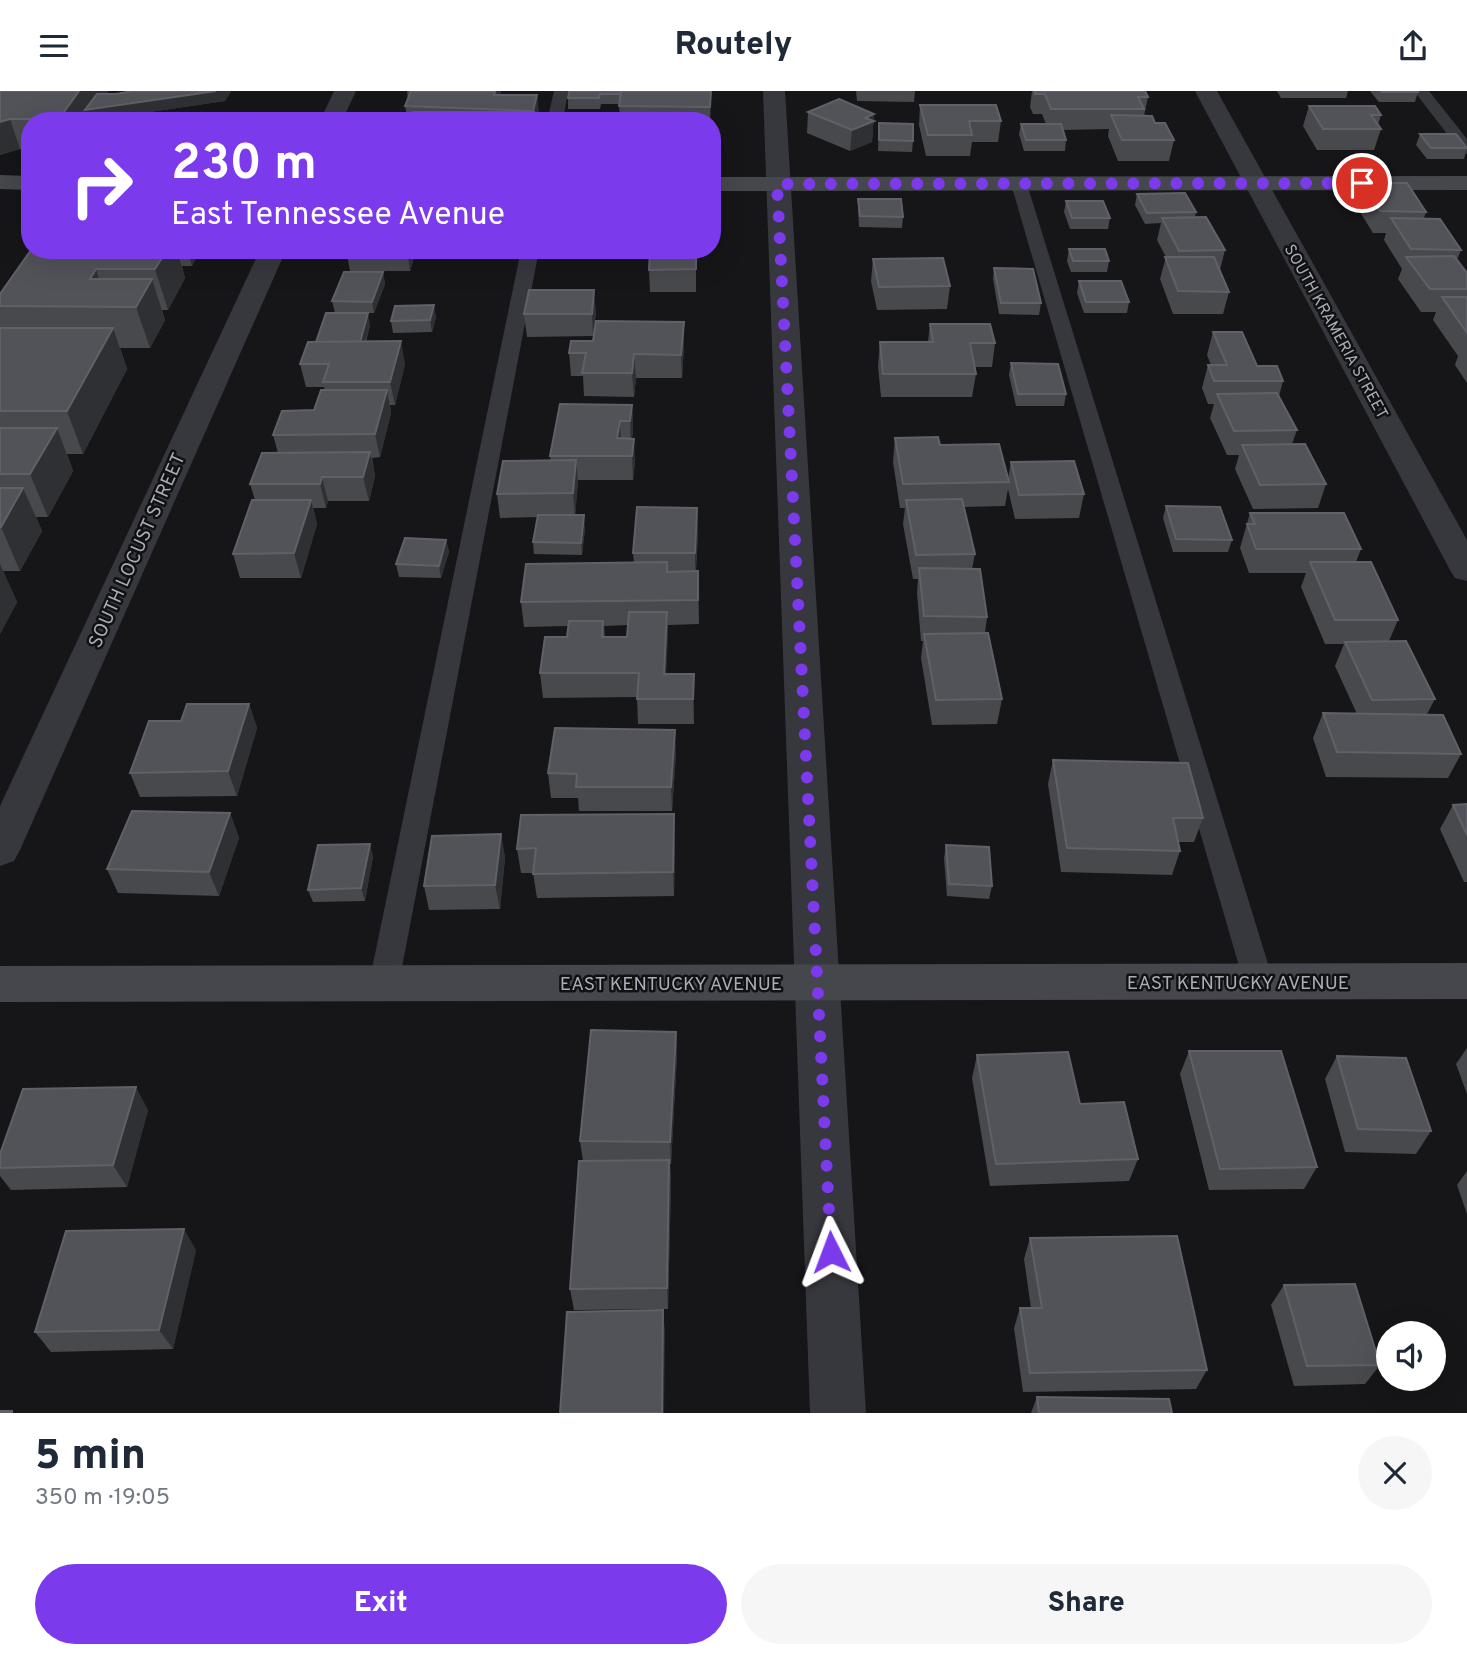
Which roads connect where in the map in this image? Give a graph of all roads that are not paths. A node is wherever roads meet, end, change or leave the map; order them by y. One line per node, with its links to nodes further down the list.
1 (345, 91): 6 (street)
2 (561, 91): 7 (lane)
3 (774, 91): 14 (street)
4 (1206, 91): 11 (street, SOUTH KRAMERIA STREET)
5 (1421, 91): 8 (lane)
6 (335, 112)
7 (557, 112)
8 (1467, 149)
9 (0, 182): 10 (street)
10 (21, 183)
11 (1257, 183): 12 (street); 15 (street); 18 (street, SOUTH KRAMERIA STREET)
12 (1467, 183)
13 (721, 184): 14 (street)
14 (777, 184): 15 (street); 22 (street)
15 (1019, 184): 23 (lane)
16 (269, 259): 19 (street, SOUTH LOCUST STREET)
17 (528, 259): 21 (lane)
18 (1467, 571)
19 (0, 850)
20 (1467, 981): 23 (street, EAST KENTUCKY AVENUE)
21 (384, 983): 22 (street, EAST KENTUCKY AVENUE); 24 (street, EAST KENTUCKY AVENUE)
22 (818, 983): 23 (street, EAST KENTUCKY AVENUE); 25 (street)
23 (1259, 983)
24 (0, 984)
25 (838, 1413)

